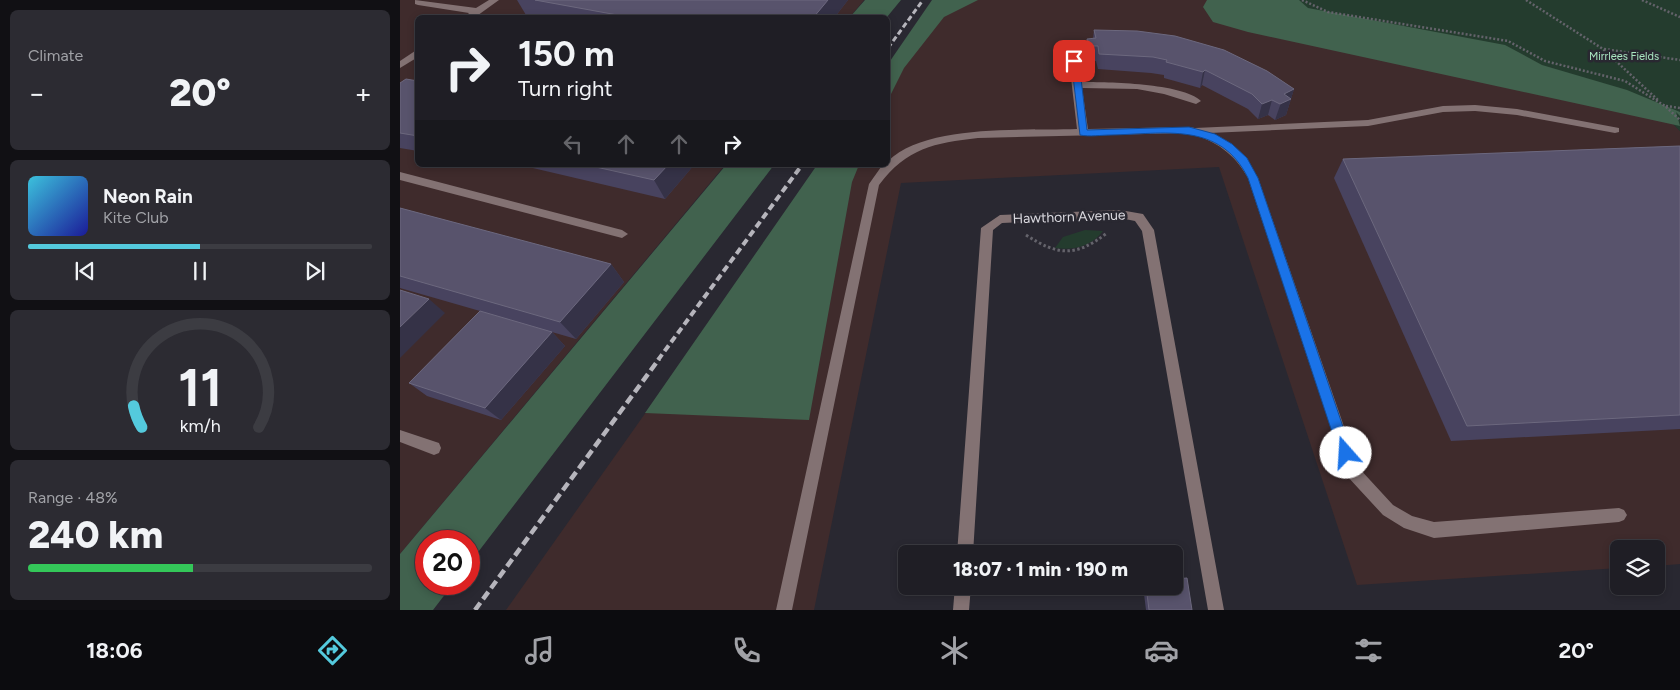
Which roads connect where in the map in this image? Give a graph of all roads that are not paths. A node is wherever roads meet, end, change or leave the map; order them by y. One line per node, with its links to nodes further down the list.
1 (495, 0): 3 (street)
2 (418, 2): 3 (street)
3 (476, 11): 4 (street)
4 (471, 15)
5 (413, 60): 7 (street)
6 (1074, 61): 8 (street)
7 (400, 65)
8 (1077, 85): 9 (street); 12 (street)
9 (1196, 101)
10 (1189, 130): 11 (street); 12 (street); 21 (street)
11 (1615, 130)
12 (1083, 133): 13 (street)
13 (890, 164)
14 (886, 167): 24 (street)
15 (400, 176): 16 (street)
16 (622, 234)
17 (400, 436): 18 (street)
18 (434, 448)
19 (1619, 515): 21 (street)
20 (1494, 525): 21 (street)
21 (1434, 530)
22 (966, 545): 26 (street, Hawthorn Avenue)
23 (962, 595): 25 (street)
24 (784, 610)
25 (961, 610)
26 (1216, 610)

